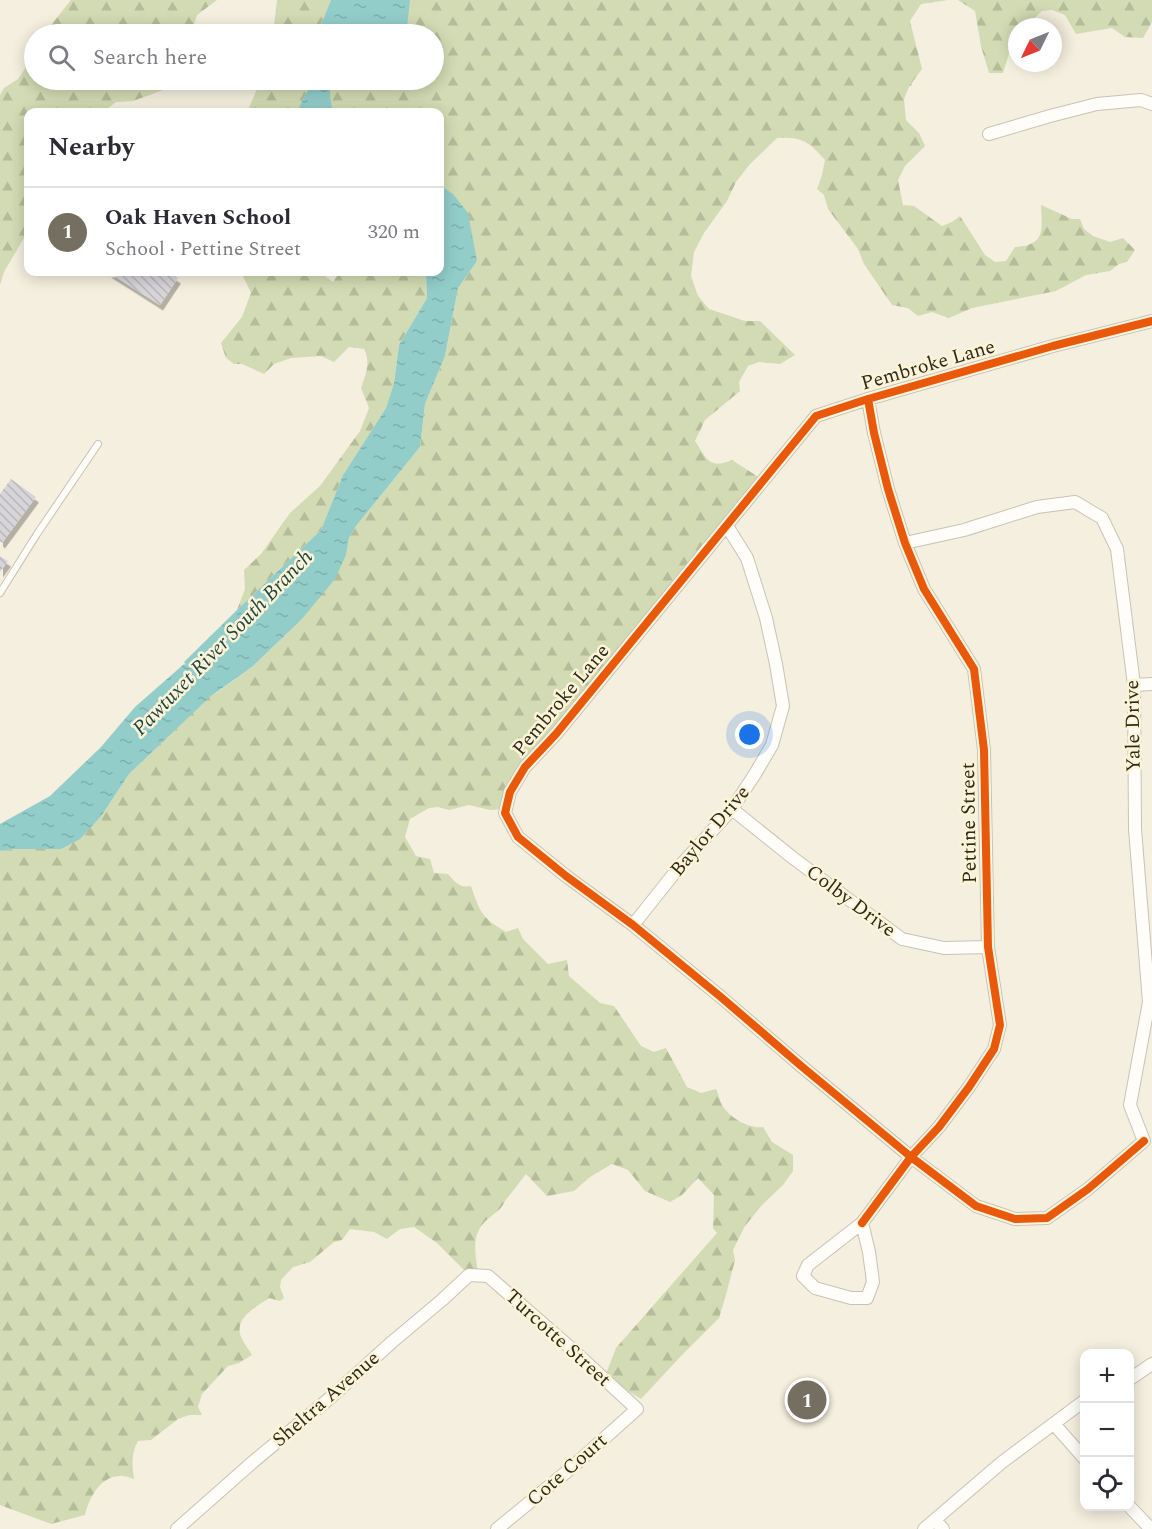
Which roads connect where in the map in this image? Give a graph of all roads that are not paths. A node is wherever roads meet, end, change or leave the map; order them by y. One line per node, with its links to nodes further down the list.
1 (1152, 104): 2 (street)
2 (989, 134)
3 (1152, 321): 4 (street, Pembroke Lane)
4 (868, 399): 6 (street, Pembroke Lane); 7 (street, Pettine Street)
5 (98, 444): 8 (lane)
6 (728, 526): 11 (street, Baylor Drive); 12 (street, Pembroke Lane)
7 (905, 543): 10 (street, Yale Drive); 13 (street, Pettine Street)
8 (0, 593)
9 (1152, 684): 10 (street)
10 (1134, 685): 14 (street, Yale Drive)
11 (732, 809): 12 (street, Baylor Drive); 13 (street, Colby Drive)
12 (633, 925): 15 (street, Pembroke Lane)
13 (988, 947): 15 (street, Pettine Street)
14 (1148, 1143): 15 (street, Pembroke Lane)
15 (911, 1157): 16 (street, Pettine Street)
16 (862, 1222): 16 (street, Pettine Street)
17 (476, 1275): 21 (street, Turcotte Street); 27 (street, Sheltra Avenue)
18 (1152, 1364): 19 (street)
19 (1134, 1376)
20 (1081, 1403): 22 (street)
21 (637, 1409): 28 (street, Cote Court)
22 (1054, 1424): 23 (street); 25 (street)
23 (1083, 1457)
24 (1134, 1511): 26 (street)
25 (939, 1524): 29 (street)
26 (1152, 1528)
27 (177, 1529)
28 (497, 1529)
29 (924, 1529)

